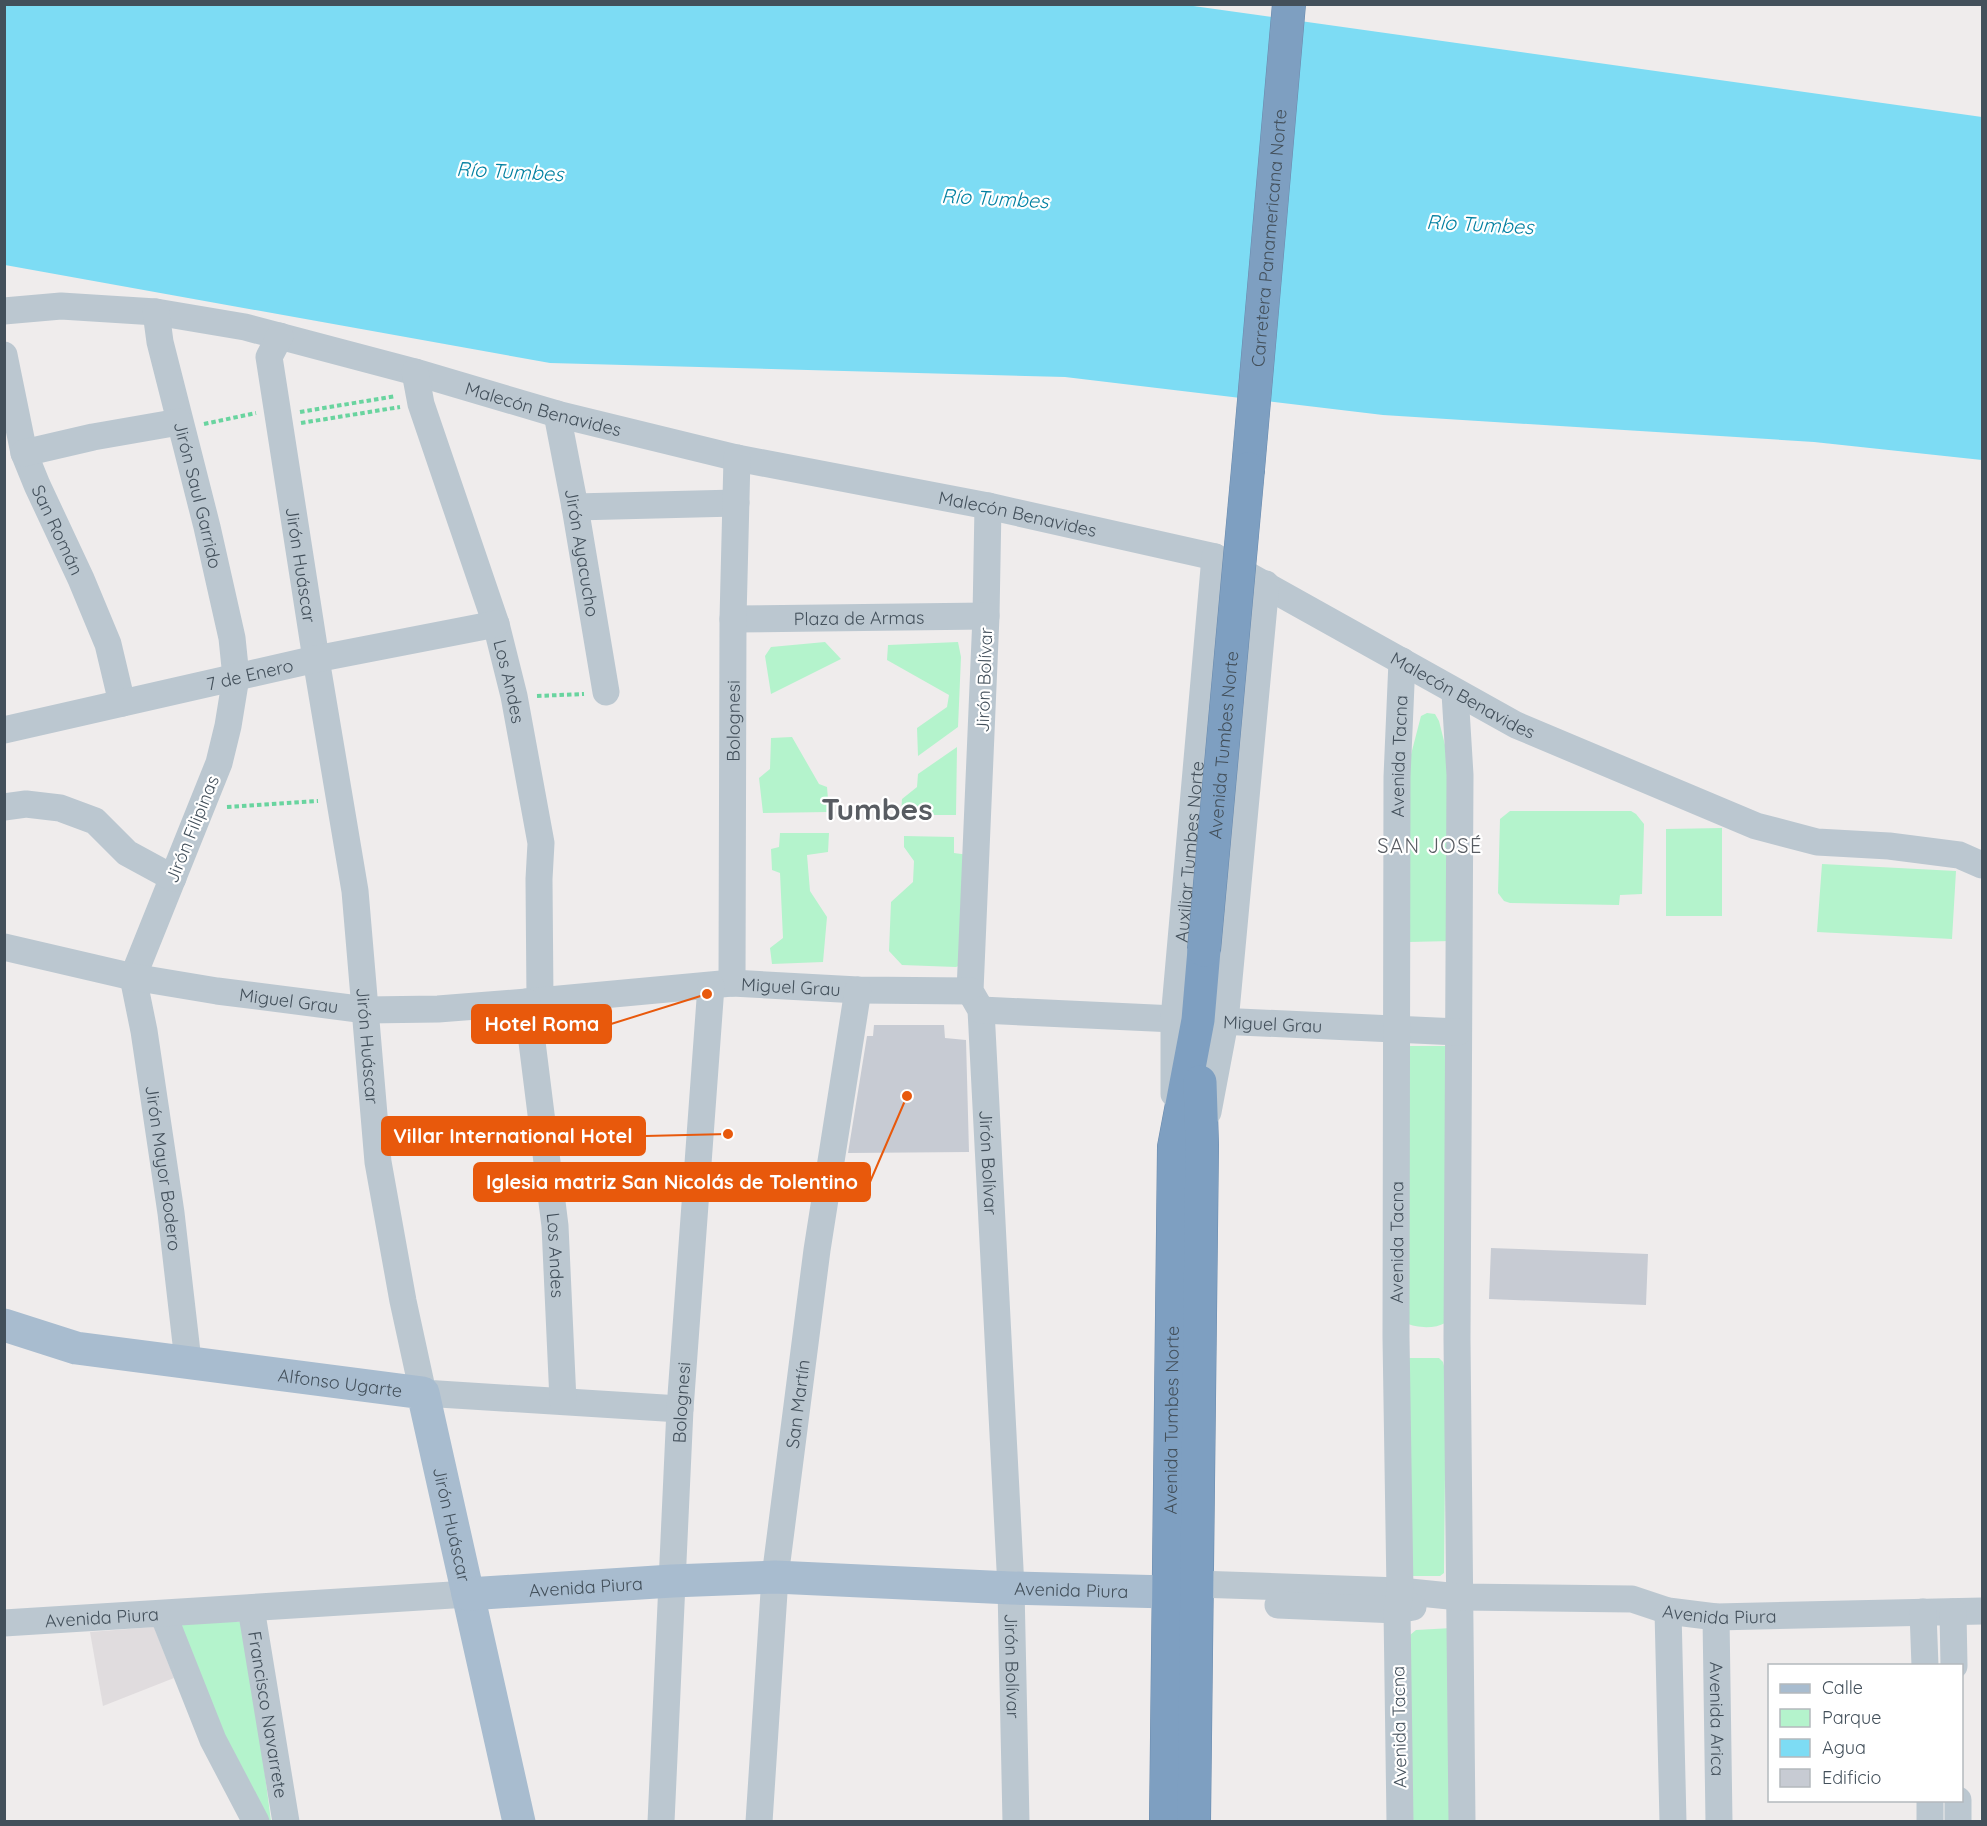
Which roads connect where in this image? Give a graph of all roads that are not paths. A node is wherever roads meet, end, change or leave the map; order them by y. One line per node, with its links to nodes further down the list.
1 (1289, 4): 11 (highway, Carretera Panamericana Norte)
2 (4, 311): 3 (street, Malecón Benavides)
3 (156, 312): 4 (street, Malecón Benavides); 8 (street, Jirón Saul Garrido)
4 (280, 336): 6 (street, Malecón Benavides); 20 (street, Jirón Huáscar)
5 (4, 355): 9 (street, San Román)
6 (419, 389): 7 (street, Malecón Benavides); 19 (street, Los Andes)
7 (557, 414): 10 (street, Malecón Benavides); 14 (street, Jirón Ayacucho)
8 (180, 425): 9 (street); 22 (street, Jirón Saul Garrido)
9 (24, 453): 25 (street, San Román)
10 (737, 458): 12 (street, Bolognesi); 13 (street, Malecón Benavides)
11 (1248, 469): 37 (highway, Avenida Tumbes Norte, bridge)
12 (736, 503): 14 (street); 18 (street, Bolognesi)
13 (988, 506): 15 (street, Malecón Benavides); 17 (street, Jirón Bolívar)
14 (575, 507): 23 (street, Jirón Ayacucho)
15 (1215, 558): 16 (street, Malecón Benavides); 37 (street, Auxiliar Tumbes Norte)
16 (1266, 584): 21 (street, Malecón Benavides); 37 (street)
17 (986, 616): 18 (street, Plaza de Armas); 34 (street, Jirón Bolívar)
18 (733, 619): 32 (street, Bolognesi)
19 (496, 624): 20 (street, 7 de Enero); 35 (street, Los Andes)
20 (316, 659): 22 (street, 7 de Enero); 36 (street, Jirón Huáscar)
21 (1402, 661): 24 (street, Malecón Benavides); 38 (street, Avenida Tacna)
22 (236, 677): 25 (street, 7 de Enero); 29 (street, Jirón Filipinas)
23 (606, 692)
24 (1455, 693): 28 (street, Malecón Benavides); 39 (street)
25 (122, 703): 26 (street, 7 de Enero)
26 (4, 730)
27 (4, 807): 29 (street)
28 (1983, 865)
29 (173, 878): 31 (street, Jirón Filipinas)
30 (4, 947): 31 (street, Miguel Grau)
31 (133, 977): 36 (street, Miguel Grau); 41 (street, Jirón Mayor Bodero)
32 (722, 984): 33 (street, Miguel Grau); 35 (street, Miguel Grau); 44 (street, Bolognesi)
33 (858, 990): 34 (street, Miguel Grau); 45 (street, San Martín)
34 (976, 1001): 37 (street, Miguel Grau); 47 (street, Jirón Bolívar)
35 (534, 1002): 36 (street, Miguel Grau); 43 (street, Los Andes)
36 (366, 1010): 42 (street, Jirón Huáscar)
37 (1199, 1021): 38 (street, Miguel Grau); 48 (highway, Avenida Tumbes Norte)
38 (1397, 1029): 39 (street, Miguel Grau); 51 (street, Avenida Tacna)
39 (1458, 1032): 50 (street)
40 (4, 1326): 41 (main road, Alfonso Ugarte)
41 (188, 1361): 42 (main road, Alfonso Ugarte)
42 (423, 1393): 43 (street, Alfonso Ugarte); 49 (main road, Jirón Huáscar)
43 (563, 1401): 44 (street, Alfonso Ugarte)
44 (680, 1409): 46 (street, Bolognesi)
45 (775, 1577): 46 (main road, Avenida Piura); 47 (main road, Avenida Piura); 68 (street, San Martín)
46 (672, 1581): 49 (main road, Avenida Piura); 67 (street, Bolognesi)
47 (1011, 1588): 48 (main road, Avenida Piura); 69 (street, Jirón Bolívar)
48 (1188, 1593): 51 (street, Avenida Piura); 70 (highway, Avenida Tumbes Norte); 71 (highway, Avenida Tumbes Norte)
49 (468, 1594): 52 (street, Avenida Piura); 66 (main road, Jirón Huáscar)
50 (1459, 1597): 51 (street, Avenida Piura); 53 (street, Avenida Piura); 73 (street)
51 (1398, 1600): 72 (street, Avenida Tacna)
52 (251, 1608): 57 (street, Avenida Piura); 65 (street, Francisco Navarrete)
53 (1668, 1611): 58 (street, Avenida Piura); 74 (street)
54 (1983, 1611): 56 (street, Avenida Piura)
55 (1923, 1612): 56 (street, Avenida Piura); 58 (street, Avenida Piura); 60 (street)
56 (1953, 1612): 61 (street)
57 (163, 1614): 59 (street, Avenida Piura); 64 (street)
58 (1716, 1617): 75 (street, Avenida Arica)
59 (4, 1623)
60 (1925, 1664)
61 (1954, 1664)
62 (1930, 1802): 76 (street)
63 (1958, 1802): 77 (street)
64 (256, 1821)
65 (286, 1821)
66 (519, 1821)
67 (660, 1821)
68 (759, 1821)
69 (1016, 1821)
70 (1166, 1821)
71 (1194, 1821)
72 (1401, 1821)
73 (1462, 1821)
74 (1673, 1821)
75 (1719, 1821)
76 (1930, 1821)
77 (1958, 1821)

